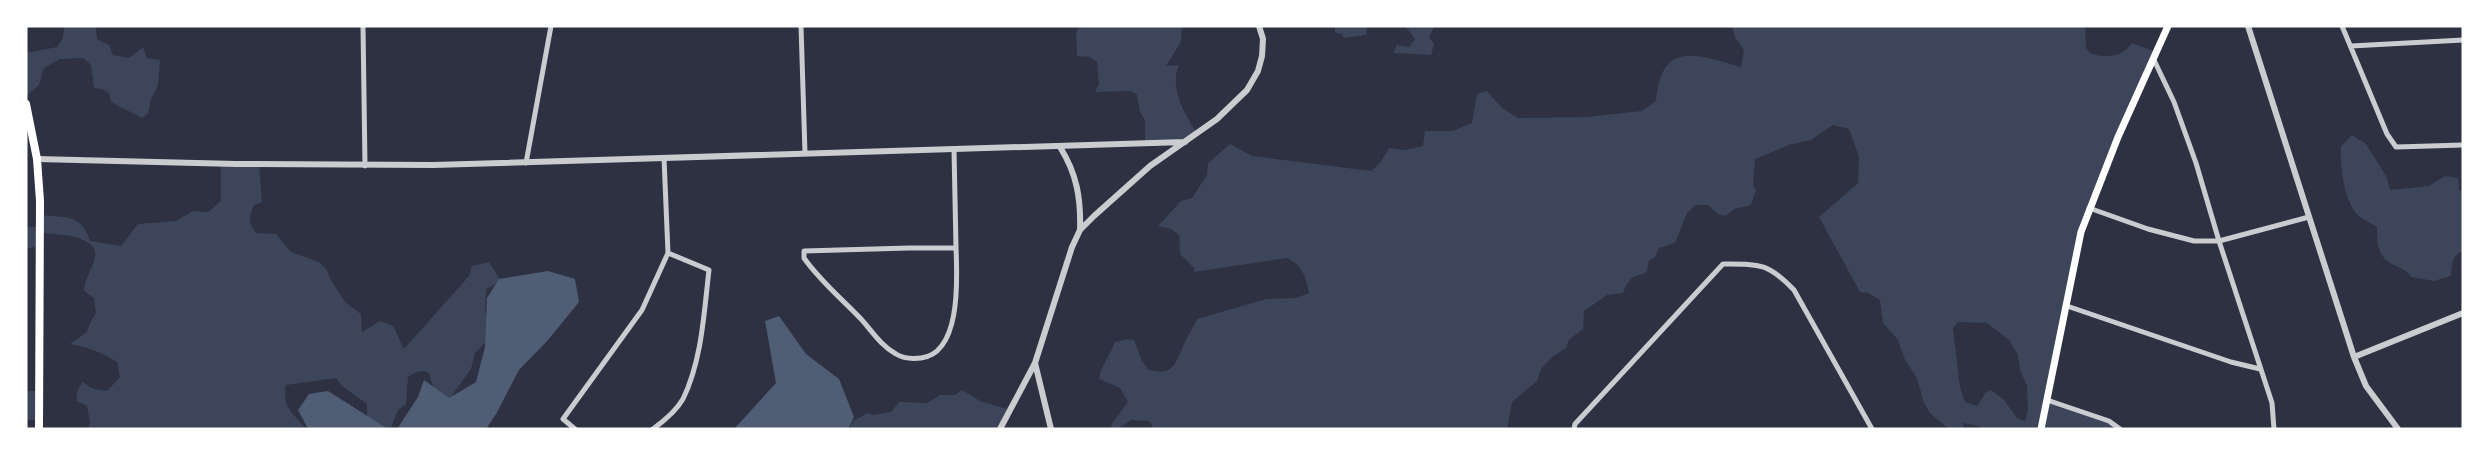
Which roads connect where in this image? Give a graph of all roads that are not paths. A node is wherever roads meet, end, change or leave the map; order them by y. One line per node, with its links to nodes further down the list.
1 (363, 26): 20 (street)
2 (551, 26): 19 (street)
3 (801, 26): 16 (street)
4 (1259, 26): 12 (street)
5 (2168, 26): 10 (main road)
6 (2248, 26): 22 (street)
7 (2342, 26): 9 (street)
8 (2463, 40): 9 (street)
9 (2351, 46): 13 (street)
10 (2154, 60): 21 (main road); 24 (street)
11 (26, 104): 17 (main road)
12 (1185, 142): 14 (street); 23 (street)
13 (2463, 145)
14 (1060, 147): 15 (street); 23 (street)
15 (954, 150): 16 (street); 25 (street)
16 (805, 153): 18 (street)
17 (37, 158): 20 (street); 33 (main road)
18 (664, 158): 19 (street); 26 (street)
19 (526, 163): 20 (street)
20 (365, 166)
21 (2089, 208): 24 (street); 27 (main road)
22 (2309, 217): 24 (street); 29 (street)
23 (1080, 230): 30 (street)
24 (2218, 241): 31 (street)
25 (956, 248): 25 (street)
26 (668, 253): 34 (street); 35 (street)
27 (2067, 306): 31 (street); 32 (main road)
28 (2463, 313): 29 (street)
29 (2354, 357): 43 (street)
30 (1035, 363): 36 (street); 37 (street)
31 (2260, 369): 42 (street)
32 (2047, 400): 40 (main road); 41 (street)
33 (39, 429)
34 (575, 429)
35 (653, 429)
36 (1000, 429)
37 (1051, 429)
38 (1574, 429): 39 (street)
39 (1872, 429)
40 (2041, 429)
41 (2120, 429)
42 (2274, 429)
43 (2398, 429)

